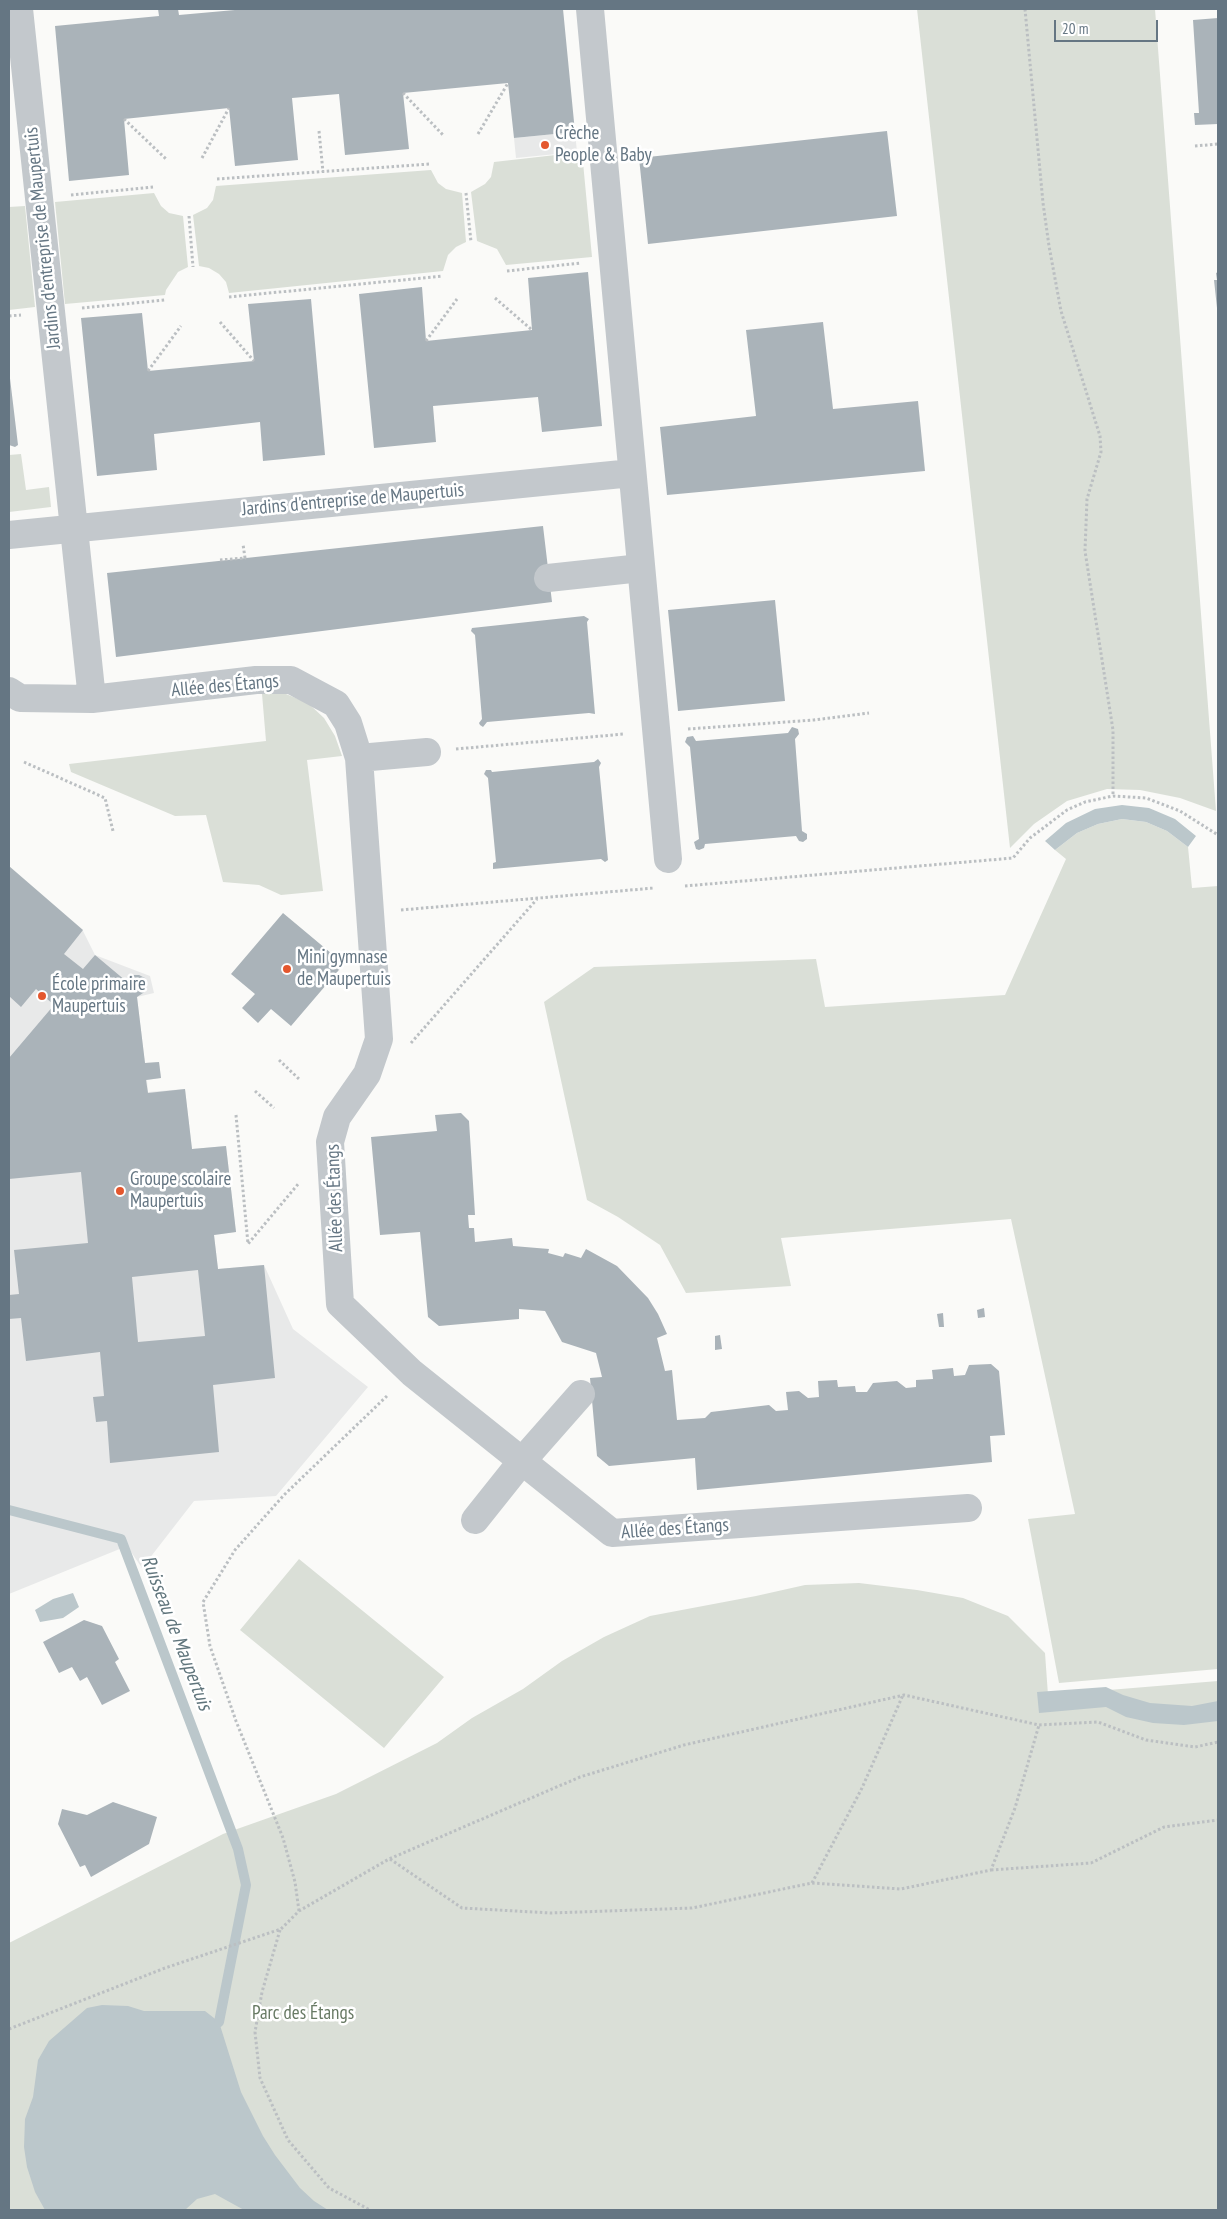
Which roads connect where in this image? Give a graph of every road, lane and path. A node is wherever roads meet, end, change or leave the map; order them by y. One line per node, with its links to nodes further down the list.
1 (19, 9): 39 (street, Jardins d'entreprise de Maupertuis)
2 (590, 9): 23 (street)
3 (1025, 9): 52 (path)
4 (508, 83): 9 (path)
5 (403, 93): 10 (path)
6 (229, 108): 13 (path)
7 (124, 119): 14 (path)
8 (319, 131): 16 (path)
9 (478, 134)
10 (443, 135)
11 (1218, 144): 12 (path)
12 (1195, 146)
13 (202, 158)
14 (166, 159)
15 (430, 164): 16 (path)
16 (323, 172): 17 (path)
17 (216, 179)
18 (152, 187): 20 (path)
19 (466, 193): 22 (path)
20 (72, 195)
21 (189, 216): 24 (path)
22 (471, 242)
23 (612, 259): 25 (path); 38 (street)
24 (194, 267)
25 (507, 271)
26 (443, 276): 27 (path)
27 (229, 297)
28 (495, 298): 34 (path)
29 (456, 299): 35 (path)
30 (165, 300): 31 (path)
31 (81, 308)
32 (220, 322): 36 (path)
33 (181, 326): 37 (path)
34 (532, 330)
35 (426, 341)
36 (254, 361)
37 (148, 371)
38 (632, 473): 39 (street, Jardins d'entreprise de Maupertuis); 43 (street)
39 (74, 527): 40 (street, Jardins d'entreprise de Maupertuis); 46 (street, Jardins d'entreprise de Maupertuis)
40 (9, 535)
41 (244, 558): 42 (path)
42 (220, 560)
43 (641, 568): 44 (street); 48 (street)
44 (548, 578)
45 (9, 691): 46 (street, Allée des Étangs)
46 (92, 699): 50 (street, Allée des Étangs)
47 (869, 712): 48 (path)
48 (657, 731): 49 (path); 55 (street)
49 (427, 752): 50 (street)
50 (359, 758): 59 (street, Allée des Étangs)
51 (24, 762): 53 (path)
52 (1114, 796): 54 (path); 56 (path)
53 (113, 831)
54 (1218, 835)
55 (668, 859)
56 (684, 886)
57 (654, 888): 58 (path)
58 (538, 898): 59 (path); 60 (path)
59 (371, 913): 67 (street, Allée des Étangs)
60 (408, 1046)
61 (279, 1060): 62 (path)
62 (299, 1079)
63 (255, 1091): 64 (path)
64 (274, 1108)
65 (236, 1115): 66 (path)
66 (302, 1179)
67 (412, 1373): 69 (street, Allée des Étangs); 79 (path)
68 (581, 1394): 69 (street)
69 (522, 1462): 70 (street, Allée des Étangs); 71 (street)
70 (968, 1508)
71 (475, 1520)
72 (904, 1695): 73 (path); 76 (path); 78 (path)
73 (1039, 1725): 74 (path); 77 (path)
74 (1218, 1742)
75 (1218, 1820): 77 (path)
76 (389, 1859): 78 (path); 79 (path)
77 (991, 1870): 78 (path)
78 (812, 1883)
79 (299, 1912): 80 (path)
80 (281, 1929): 81 (path); 82 (path)
81 (9, 2029)
82 (370, 2210)

